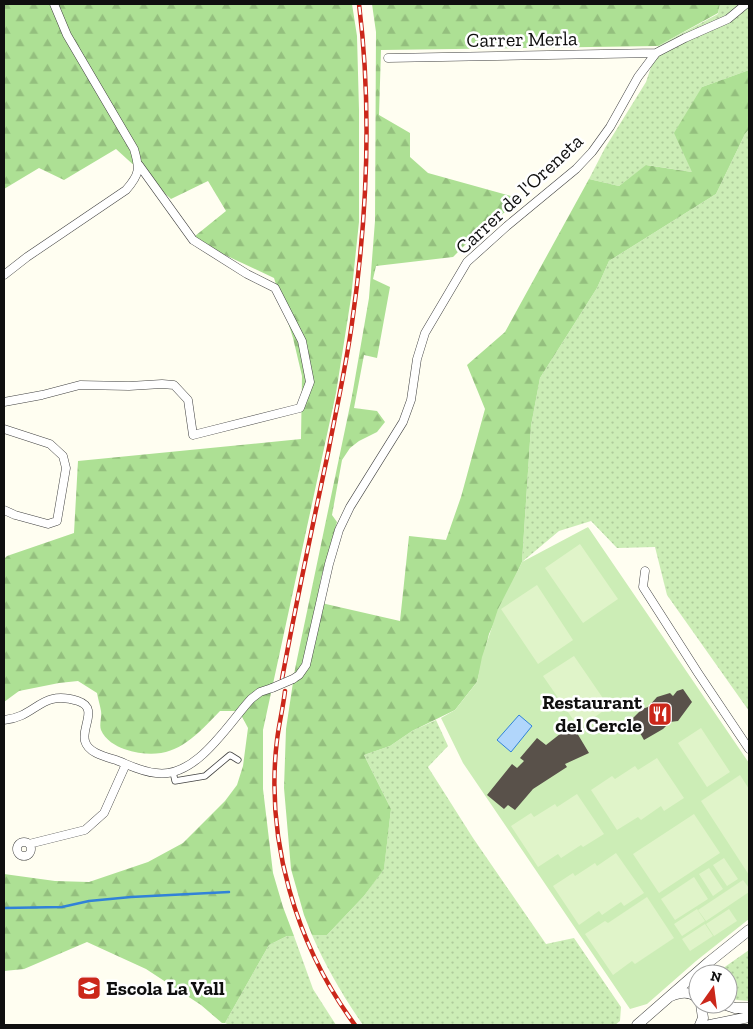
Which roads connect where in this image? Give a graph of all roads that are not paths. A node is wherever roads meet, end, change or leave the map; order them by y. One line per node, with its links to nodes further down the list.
1 (54, 4): 5 (street)
2 (746, 4): 3 (street, Carrer de l'Oreneta)
3 (656, 52): 4 (street, Carrer Merla); 15 (street, Carrer de l'Oreneta, bridge)
4 (388, 58)
5 (139, 164): 6 (street); 7 (street)
6 (4, 276)
7 (4, 402)
8 (4, 429): 9 (street)
9 (4, 510)
10 (645, 571): 12 (street)
11 (4, 720): 14 (street)
12 (749, 749)
13 (238, 760): 15 (street)
14 (126, 764): 15 (street); 16 (street)
15 (173, 772)
16 (29, 844)
17 (749, 930): 19 (street)
18 (749, 937): 20 (street)
19 (714, 964)
20 (714, 964)
21 (688, 983): 23 (street)
22 (688, 993): 23 (street)
23 (667, 998): 26 (street)
24 (749, 1018): 25 (street)
25 (704, 1023)
26 (637, 1025)

